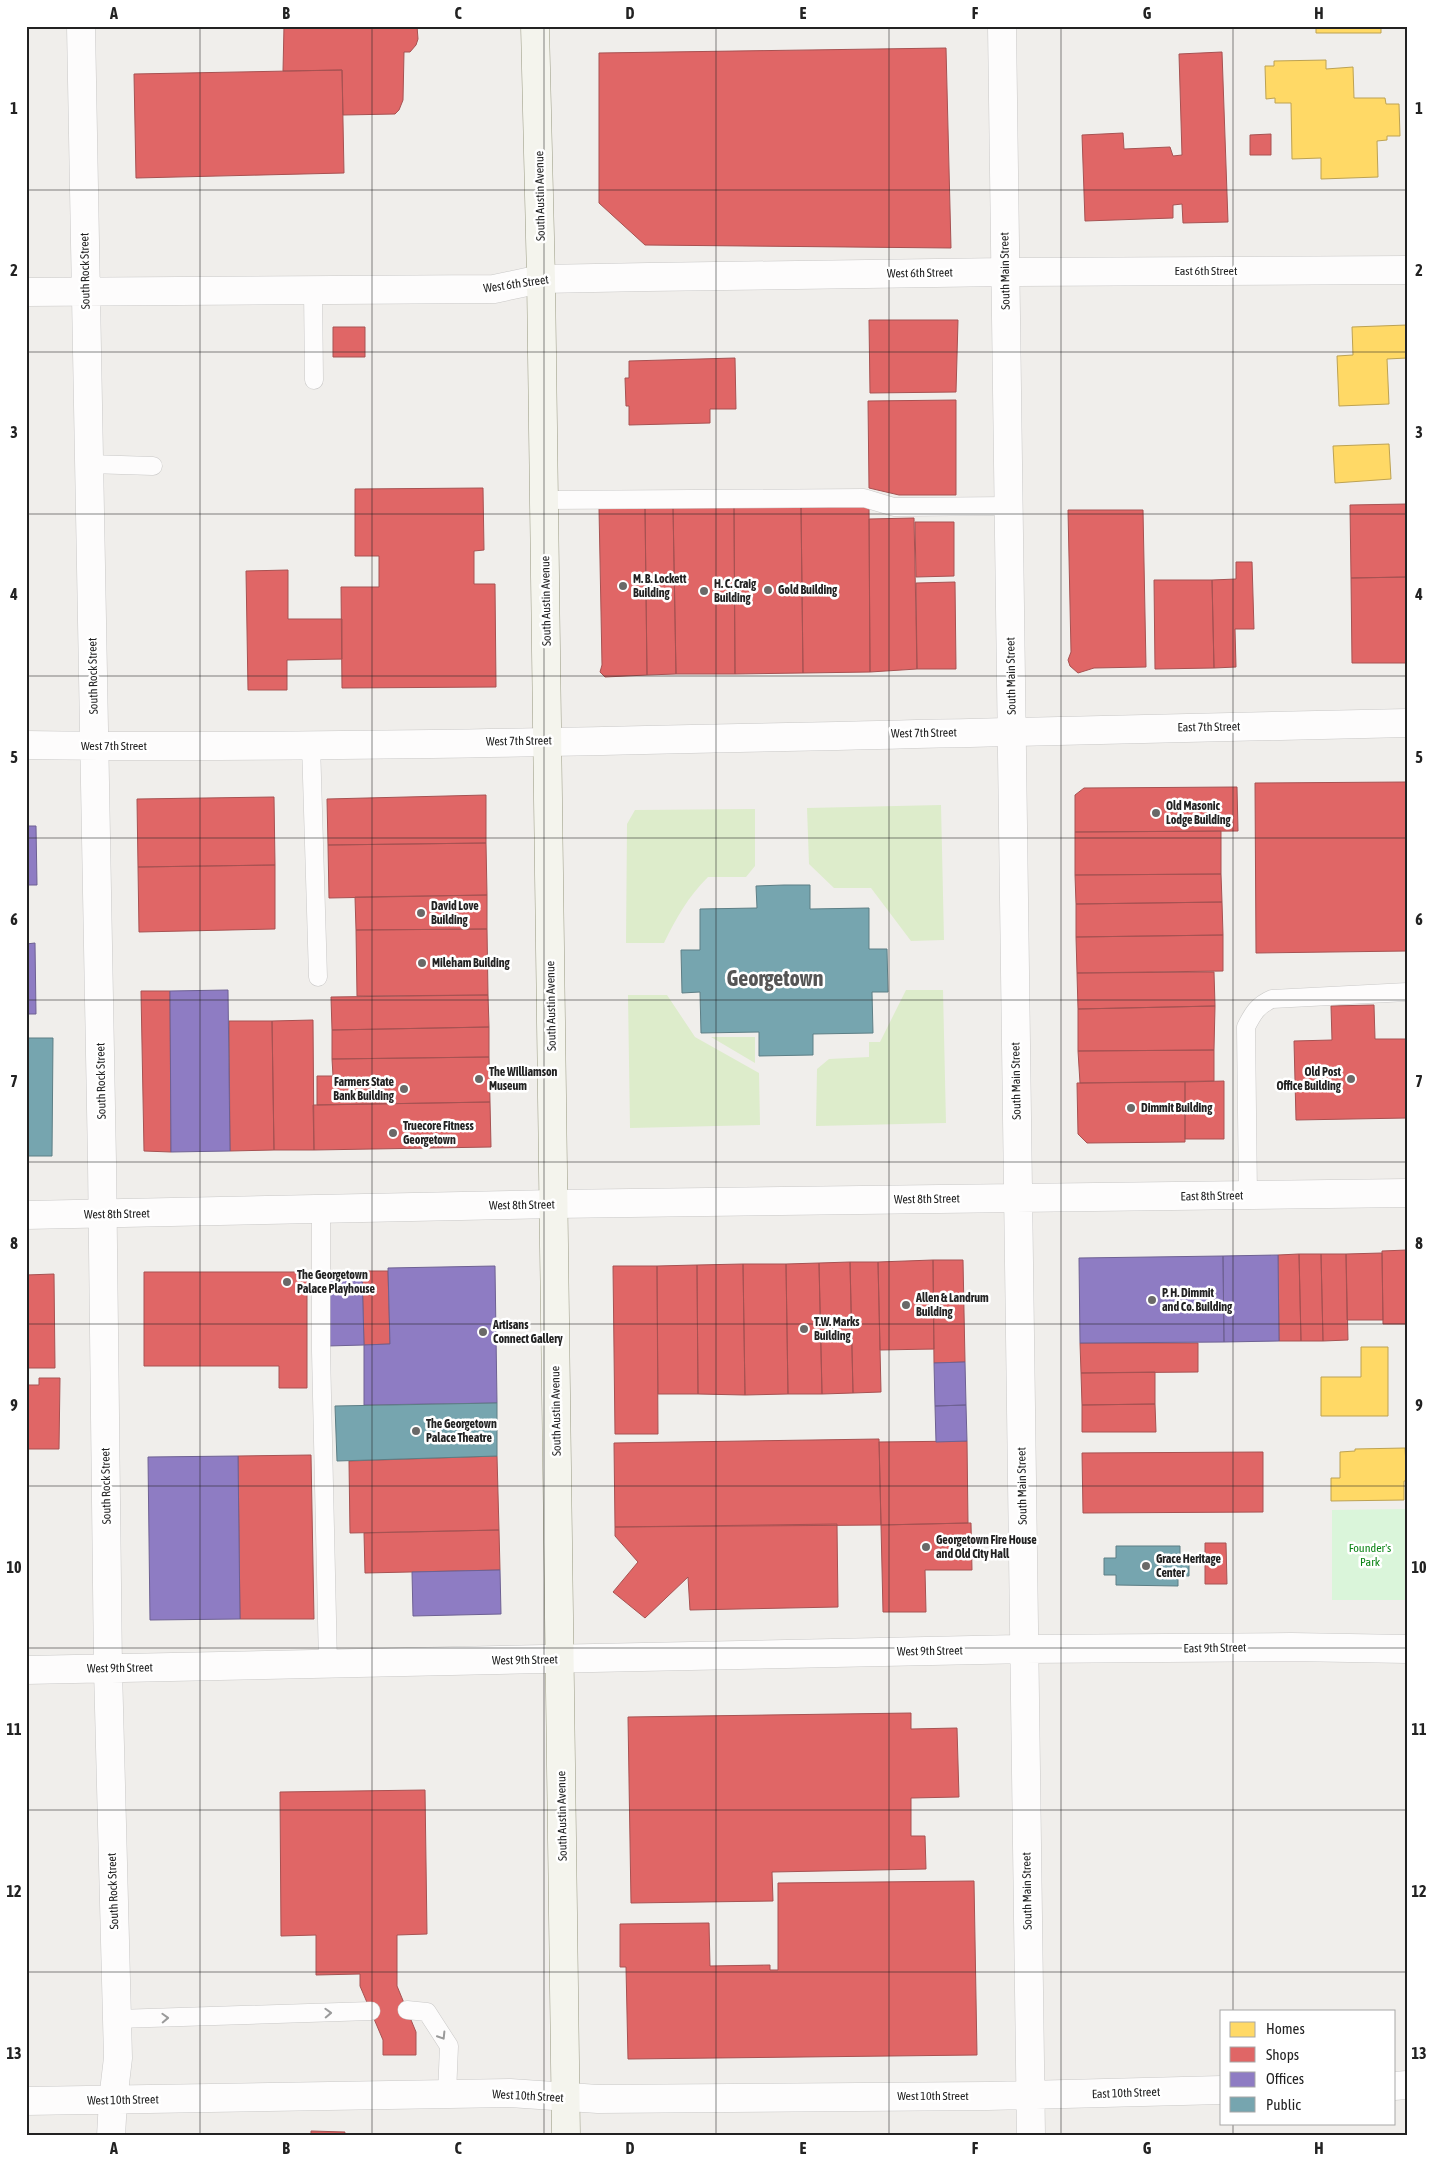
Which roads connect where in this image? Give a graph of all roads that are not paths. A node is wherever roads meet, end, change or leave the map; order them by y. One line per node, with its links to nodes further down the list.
1 (81, 26): 9 (street, South Rock Street)
2 (535, 26): 6 (main road, South Austin Avenue)
3 (1002, 26): 5 (street, South Main Street)
4 (1407, 270): 5 (street, East 6th Street)
5 (1005, 272): 6 (street, West 6th Street); 14 (street, South Main Street)
6 (542, 279): 7 (street, West 6th Street); 13 (main road, South Austin Avenue)
7 (313, 290): 9 (street, West 6th Street); 10 (lane)
8 (26, 292): 9 (street, West 6th Street)
9 (85, 292): 11 (street, South Rock Street)
10 (314, 380)
11 (89, 464): 12 (lane); 20 (street, South Rock Street)
12 (153, 466)
13 (544, 500): 14 (lane); 17 (main road, South Austin Avenue)
14 (1008, 506): 16 (street, South Main Street)
15 (1407, 723): 16 (street, East 7th Street)
16 (1012, 732): 17 (street, West 7th Street); 25 (street, South Main Street)
17 (548, 741): 18 (street, West 7th Street); 26 (main road, South Austin Avenue)
18 (311, 744): 20 (street, West 7th Street); 21 (lane)
19 (26, 745): 20 (street, West 7th Street)
20 (95, 746): 28 (street, South Rock Street)
21 (318, 978)
22 (1407, 992): 24 (lane)
23 (1407, 1194): 24 (street, East 8th Street)
24 (1248, 1196): 25 (street, East 8th Street)
25 (1018, 1198): 26 (street, West 8th Street); 30 (street, South Main Street)
26 (554, 1204): 27 (street, West 8th Street); 32 (main road, South Austin Avenue)
27 (321, 1210): 28 (street, West 8th Street); 33 (lane)
28 (102, 1214): 29 (street, West 8th Street); 34 (street, South Rock Street)
29 (26, 1216)
30 (1024, 1649): 31 (street, East 9th Street); 32 (street, West 9th Street); 41 (street, South Main Street)
31 (1407, 1649)
32 (560, 1660): 33 (street, West 9th Street); 42 (main road, South Austin Avenue)
33 (328, 1664): 34 (street, West 9th Street)
34 (108, 1669): 35 (street, West 9th Street); 38 (street, South Rock Street)
35 (26, 1670)
36 (407, 2010): 40 (lane, one-way to 40)
37 (371, 2012): 38 (lane, one-way to 37)
38 (117, 2020): 43 (street, South Rock Street)
39 (1220, 2090): 41 (street, East 10th Street)
40 (447, 2094): 42 (street, West 10th Street); 43 (street, West 10th Street)
41 (1030, 2096): 42 (street, West 10th Street); 47 (street, South Main Street)
42 (565, 2098): 46 (main road, South Austin Avenue)
43 (113, 2100): 44 (street, West 10th Street); 45 (street, South Rock Street)
44 (26, 2102)
45 (111, 2136)
46 (566, 2136)
47 (1031, 2136)

